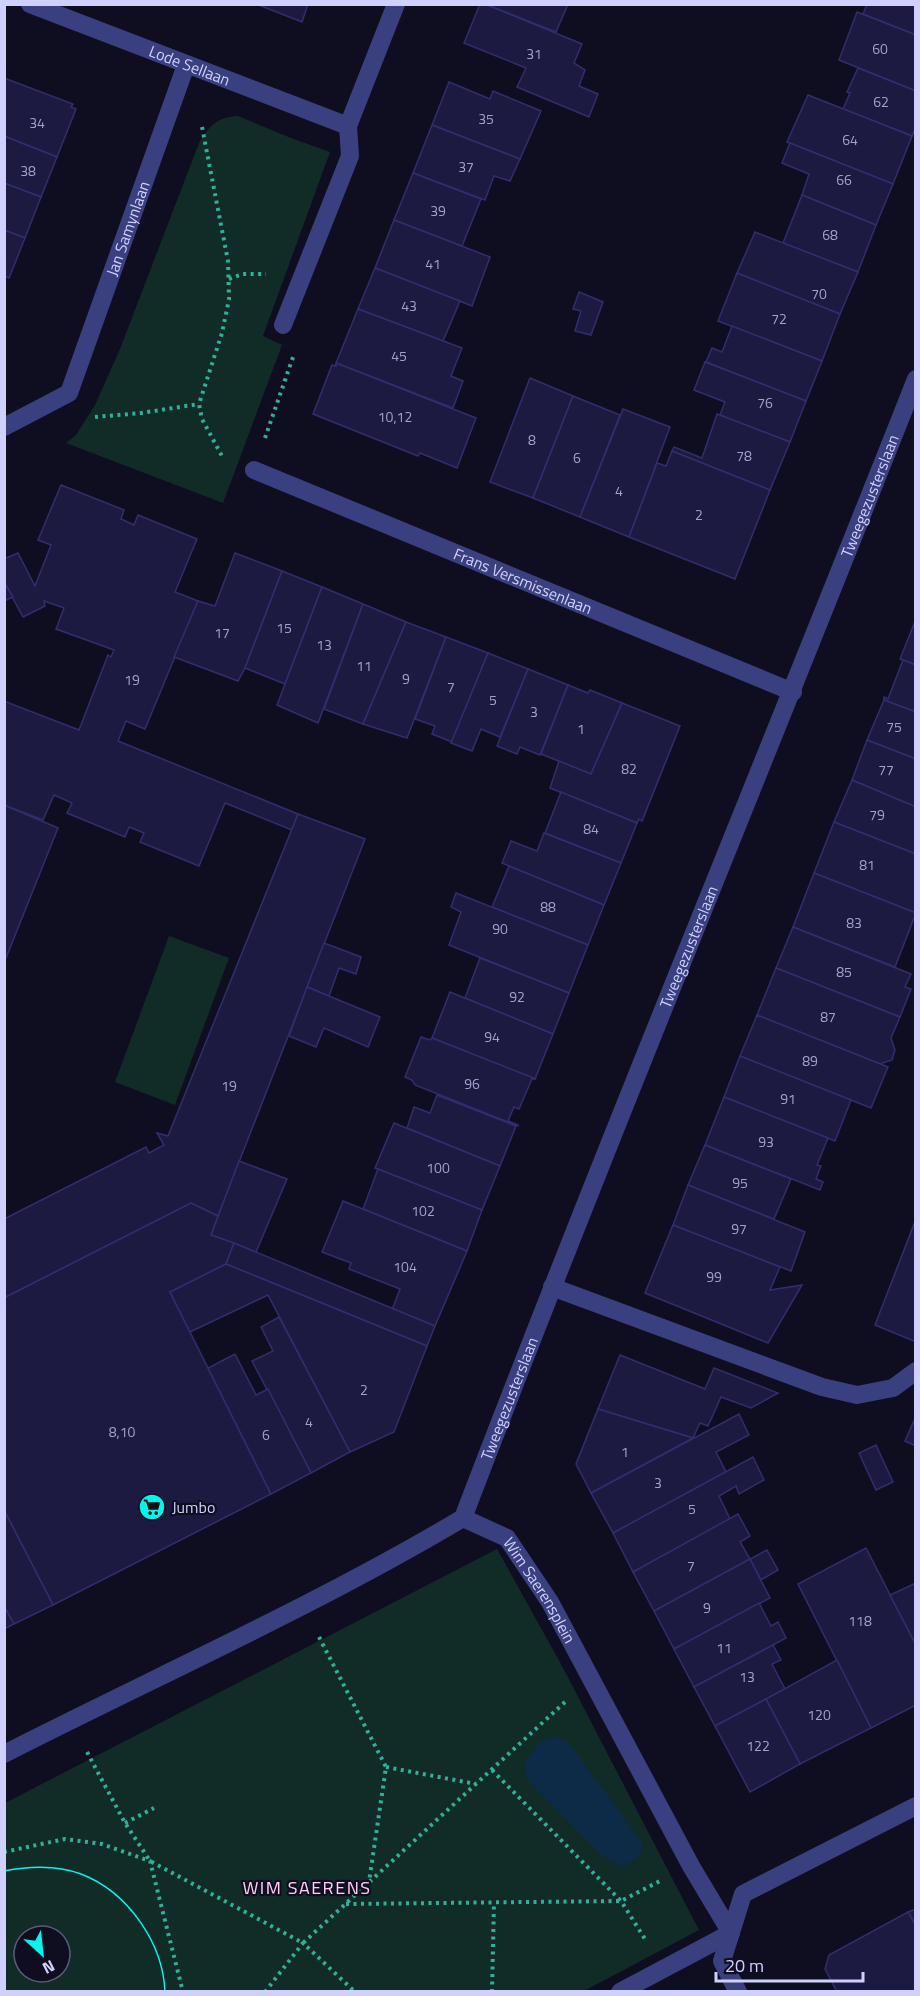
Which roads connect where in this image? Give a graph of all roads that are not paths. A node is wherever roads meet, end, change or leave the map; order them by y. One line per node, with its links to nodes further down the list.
1 (30, 4): 3 (street, Lode Sellaan)
2 (396, 4): 4 (street)
3 (186, 64): 4 (street, Lode Sellaan); 7 (street, Jan Samynlaan)
4 (348, 126): 5 (street)
5 (283, 325)
6 (915, 379): 9 (street, Tweegezusterslaan)
7 (4, 427)
8 (254, 471): 9 (street, Frans Versmissenlaan)
9 (793, 692): 10 (street, Tweegezusterslaan)
10 (552, 1287): 11 (street); 12 (street, Tweegezusterslaan)
11 (915, 1371)
12 (463, 1518): 13 (street); 15 (street, Wim Saerensplein)
13 (4, 1754)
14 (915, 1806): 15 (street)
15 (731, 1933): 16 (street); 17 (street)
16 (620, 1992)
17 (738, 1992)

